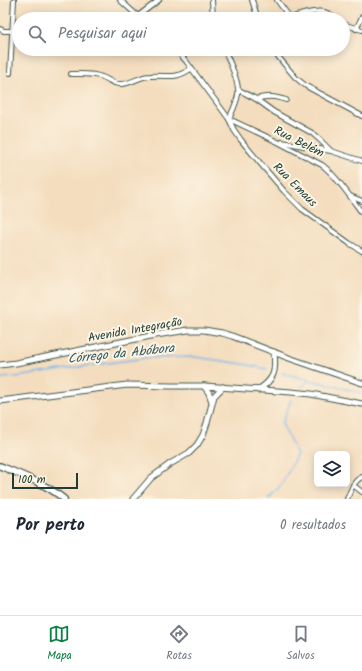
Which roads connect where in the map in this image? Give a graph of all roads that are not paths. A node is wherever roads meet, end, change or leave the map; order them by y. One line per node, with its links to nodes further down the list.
1 (14, 0): 7 (street)
2 (120, 0): 8 (street)
3 (159, 0): 9 (street)
4 (212, 0): 10 (street)
5 (252, 0): 11 (street)
6 (277, 0): 12 (street)
7 (13, 12)
8 (133, 12)
9 (146, 12)
10 (212, 12)
11 (256, 12)
12 (285, 12)
13 (362, 17): 16 (street)
14 (350, 27): 16 (street)
15 (0, 29): 18 (street)
16 (356, 29): 17 (street)
17 (362, 30)
18 (12, 31): 23 (street)
19 (181, 56): 22 (street, Rua Emaus)
20 (227, 56): 25 (street)
21 (277, 56): 28 (street)
22 (192, 68): 24 (street); 29 (street, Rua Emaus)
23 (10, 72)
24 (71, 74)
25 (239, 90): 26 (street); 29 (street)
26 (256, 99): 27 (street); 31 (street)
27 (286, 100)
28 (362, 116)
29 (229, 119): 30 (street, Rua Belém); 36 (street, Rua Emaus)
30 (278, 142): 31 (street); 33 (street, Rua Belém)
31 (331, 151): 32 (street)
32 (362, 161)
33 (349, 196): 34 (street); 35 (street, Rua Belém)
34 (362, 201)
35 (362, 213)
36 (362, 251)
37 (274, 352): 38 (street, Avenida Integração); 39 (street, Avenida Integração); 42 (street)
38 (0, 365)
39 (362, 383)
40 (204, 386): 41 (street); 43 (street); 44 (street)
41 (223, 388): 42 (street); 44 (street)
42 (258, 390): 45 (street)
43 (0, 401)
44 (212, 402): 51 (street)
45 (362, 404)
46 (0, 466): 50 (main road)
47 (362, 477): 48 (street)
48 (353, 485): 49 (street); 52 (street)
49 (362, 492)
50 (64, 499)
51 (134, 499)
52 (347, 499)

